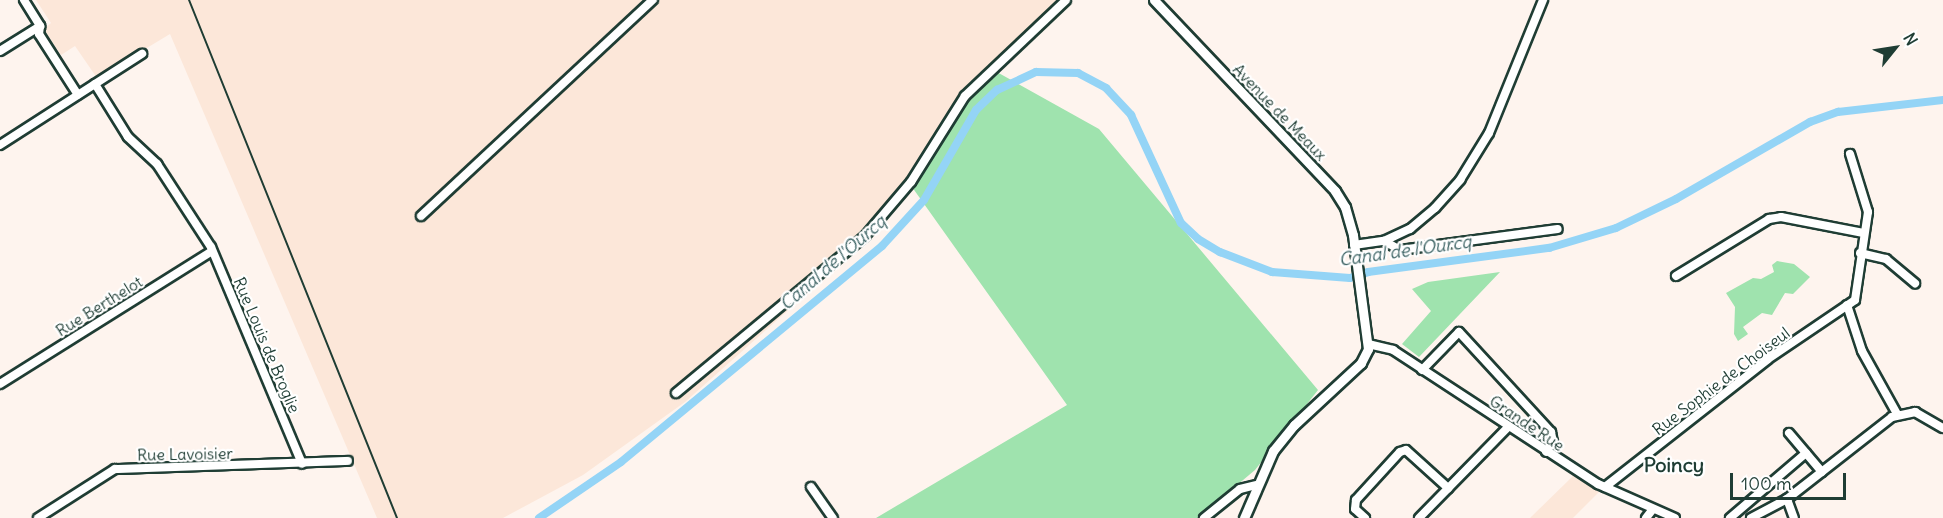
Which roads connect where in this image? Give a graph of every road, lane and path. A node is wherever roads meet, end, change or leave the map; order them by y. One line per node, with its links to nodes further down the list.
1 (24, 0): 6 (street)
2 (653, 0): 13 (street)
3 (1066, 0): 26 (street)
4 (1154, 0): 17 (street, Avenue de Meaux)
5 (1543, 0): 16 (street)
6 (40, 26): 7 (street); 10 (street)
7 (0, 51)
8 (142, 54): 9 (street)
9 (95, 84): 10 (street); 18 (street, Rue Louis de Broglie)
10 (78, 95): 11 (street)
11 (0, 145)
12 (1850, 154): 15 (street)
13 (421, 216)
14 (1558, 229): 16 (street)
15 (1863, 233): 19 (street); 20 (street)
16 (1384, 241): 17 (street)
17 (1354, 245): 23 (street, Avenue de Meaux)
18 (212, 251): 25 (street, Rue Berthelot); 31 (street, Rue Louis de Broglie)
19 (1860, 253): 21 (street); 22 (street, Rue Sophie de Choiseul)
20 (1676, 276)
21 (1916, 283)
22 (1847, 305): 27 (street); 40 (street, Rue Sophie de Choiseul)
23 (1368, 344): 24 (street, Grande Rue); 38 (street)
24 (1422, 370): 28 (street, Grande Rue); 32 (street)
25 (0, 384)
26 (676, 393)
27 (1897, 414): 29 (street); 37 (street)
28 (1508, 427): 32 (street, Grande Rue); 41 (street)
29 (1943, 428)
30 (1789, 433): 33 (street)
31 (298, 451): 35 (street, Rue Louis de Broglie); 36 (street)
32 (1546, 452): 40 (street, Grande Rue)
33 (1806, 453): 37 (street); 52 (street)
34 (348, 461): 35 (street, Rue Lavoisier)
35 (302, 464): 36 (street, Rue Lavoisier)
36 (287, 465): 44 (street, Rue Lavoisier)
37 (1822, 472): 42 (street)
38 (1256, 485): 46 (street); 47 (street)
39 (811, 487): 45 (street)
40 (1605, 487): 43 (street, Grande Rue)
41 (1448, 488): 48 (street); 49 (street)
42 (1787, 499): 53 (street); 54 (street)
43 (1653, 509): 50 (street); 51 (street, Grande Rue)
44 (38, 518)
45 (833, 518)
46 (1204, 518)
47 (1244, 518)
48 (1365, 518)
49 (1419, 518)
50 (1646, 518)
51 (1675, 518)
52 (1730, 518)
53 (1751, 518)
54 (1794, 518)

